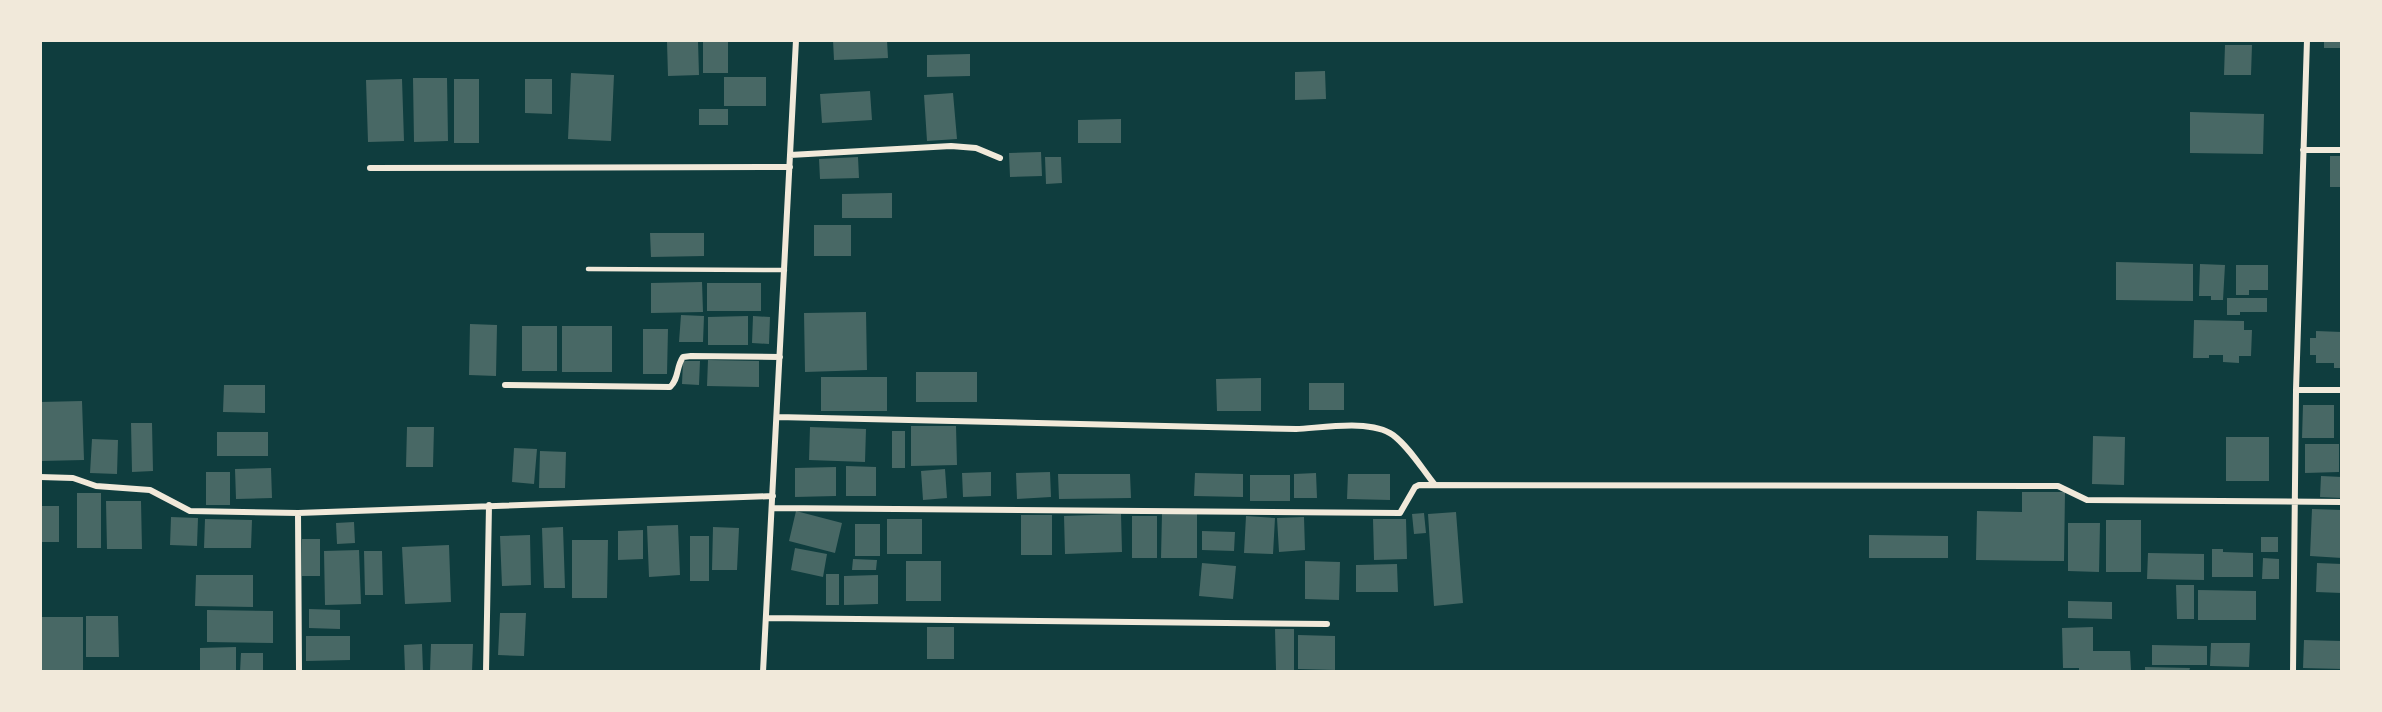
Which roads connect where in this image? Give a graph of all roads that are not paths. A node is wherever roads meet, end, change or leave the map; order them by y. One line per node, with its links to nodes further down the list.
1 (796, 40): 5 (street)
2 (2307, 40): 3 (street)
3 (2303, 150): 4 (street); 13 (street)
4 (2342, 150)
5 (790, 155): 6 (street); 7 (street)
6 (1000, 158)
7 (790, 167): 8 (street); 10 (street)
8 (370, 168)
9 (588, 269): 10 (lane)
10 (784, 270): 11 (street)
11 (780, 357): 12 (street); 15 (street)
12 (505, 385)
13 (2296, 390): 14 (street); 19 (street)
14 (2342, 390)
15 (777, 417): 17 (street); 18 (street)
16 (40, 477): 23 (street)
17 (1435, 485): 19 (street); 22 (street)
18 (773, 496): 21 (street); 22 (street)
19 (2295, 500): 20 (street); 29 (street)
20 (2342, 501)
21 (489, 505): 23 (street); 27 (street)
22 (773, 508): 24 (street)
23 (298, 513): 26 (street)
24 (766, 618): 25 (street); 28 (street)
25 (1328, 624)
26 (299, 672)
27 (486, 672)
28 (763, 672)
29 (2293, 672)

